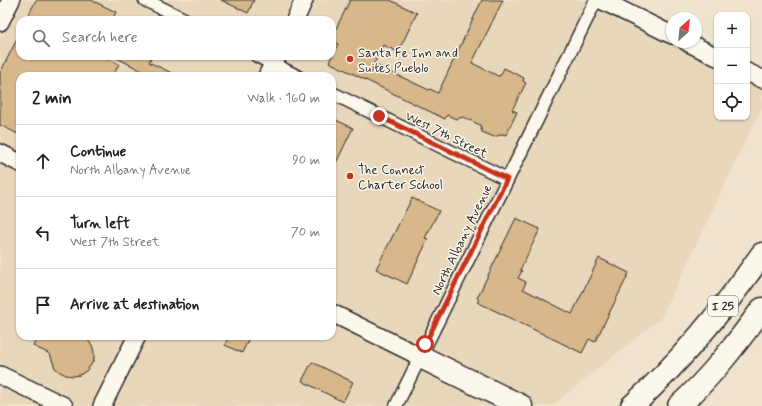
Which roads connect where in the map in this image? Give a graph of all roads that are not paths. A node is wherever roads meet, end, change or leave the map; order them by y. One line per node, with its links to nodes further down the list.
1 (11, 0): 8 (street)
2 (145, 0): 6 (street)
3 (304, 0): 7 (street)
4 (596, 0): 19 (street, North Albany Avenue)
5 (601, 0): 9 (street)
6 (178, 16)
7 (297, 16)
8 (0, 22)
9 (666, 32)
10 (699, 48): 11 (street)
11 (714, 56)
12 (272, 65): 13 (street)
13 (288, 72)
14 (750, 73): 15 (street)
15 (762, 79)
16 (336, 95): 19 (street, West 7th Street)
17 (0, 153): 18 (street)
18 (16, 161)
19 (507, 179): 25 (street, North Albany Avenue)
20 (762, 254): 24 (highway, I 25)
21 (762, 309): 27 (highway, I 25)
22 (336, 315): 25 (street)
23 (135, 340): 29 (street)
24 (682, 355): 32 (highway); 33 (highway, I 25)
25 (419, 356): 30 (street, North Albany Avenue); 31 (highway)
26 (0, 375): 28 (street)
27 (687, 401)
28 (64, 406)
29 (102, 406)
30 (396, 406)
31 (521, 406)
32 (614, 406)
33 (632, 406)

